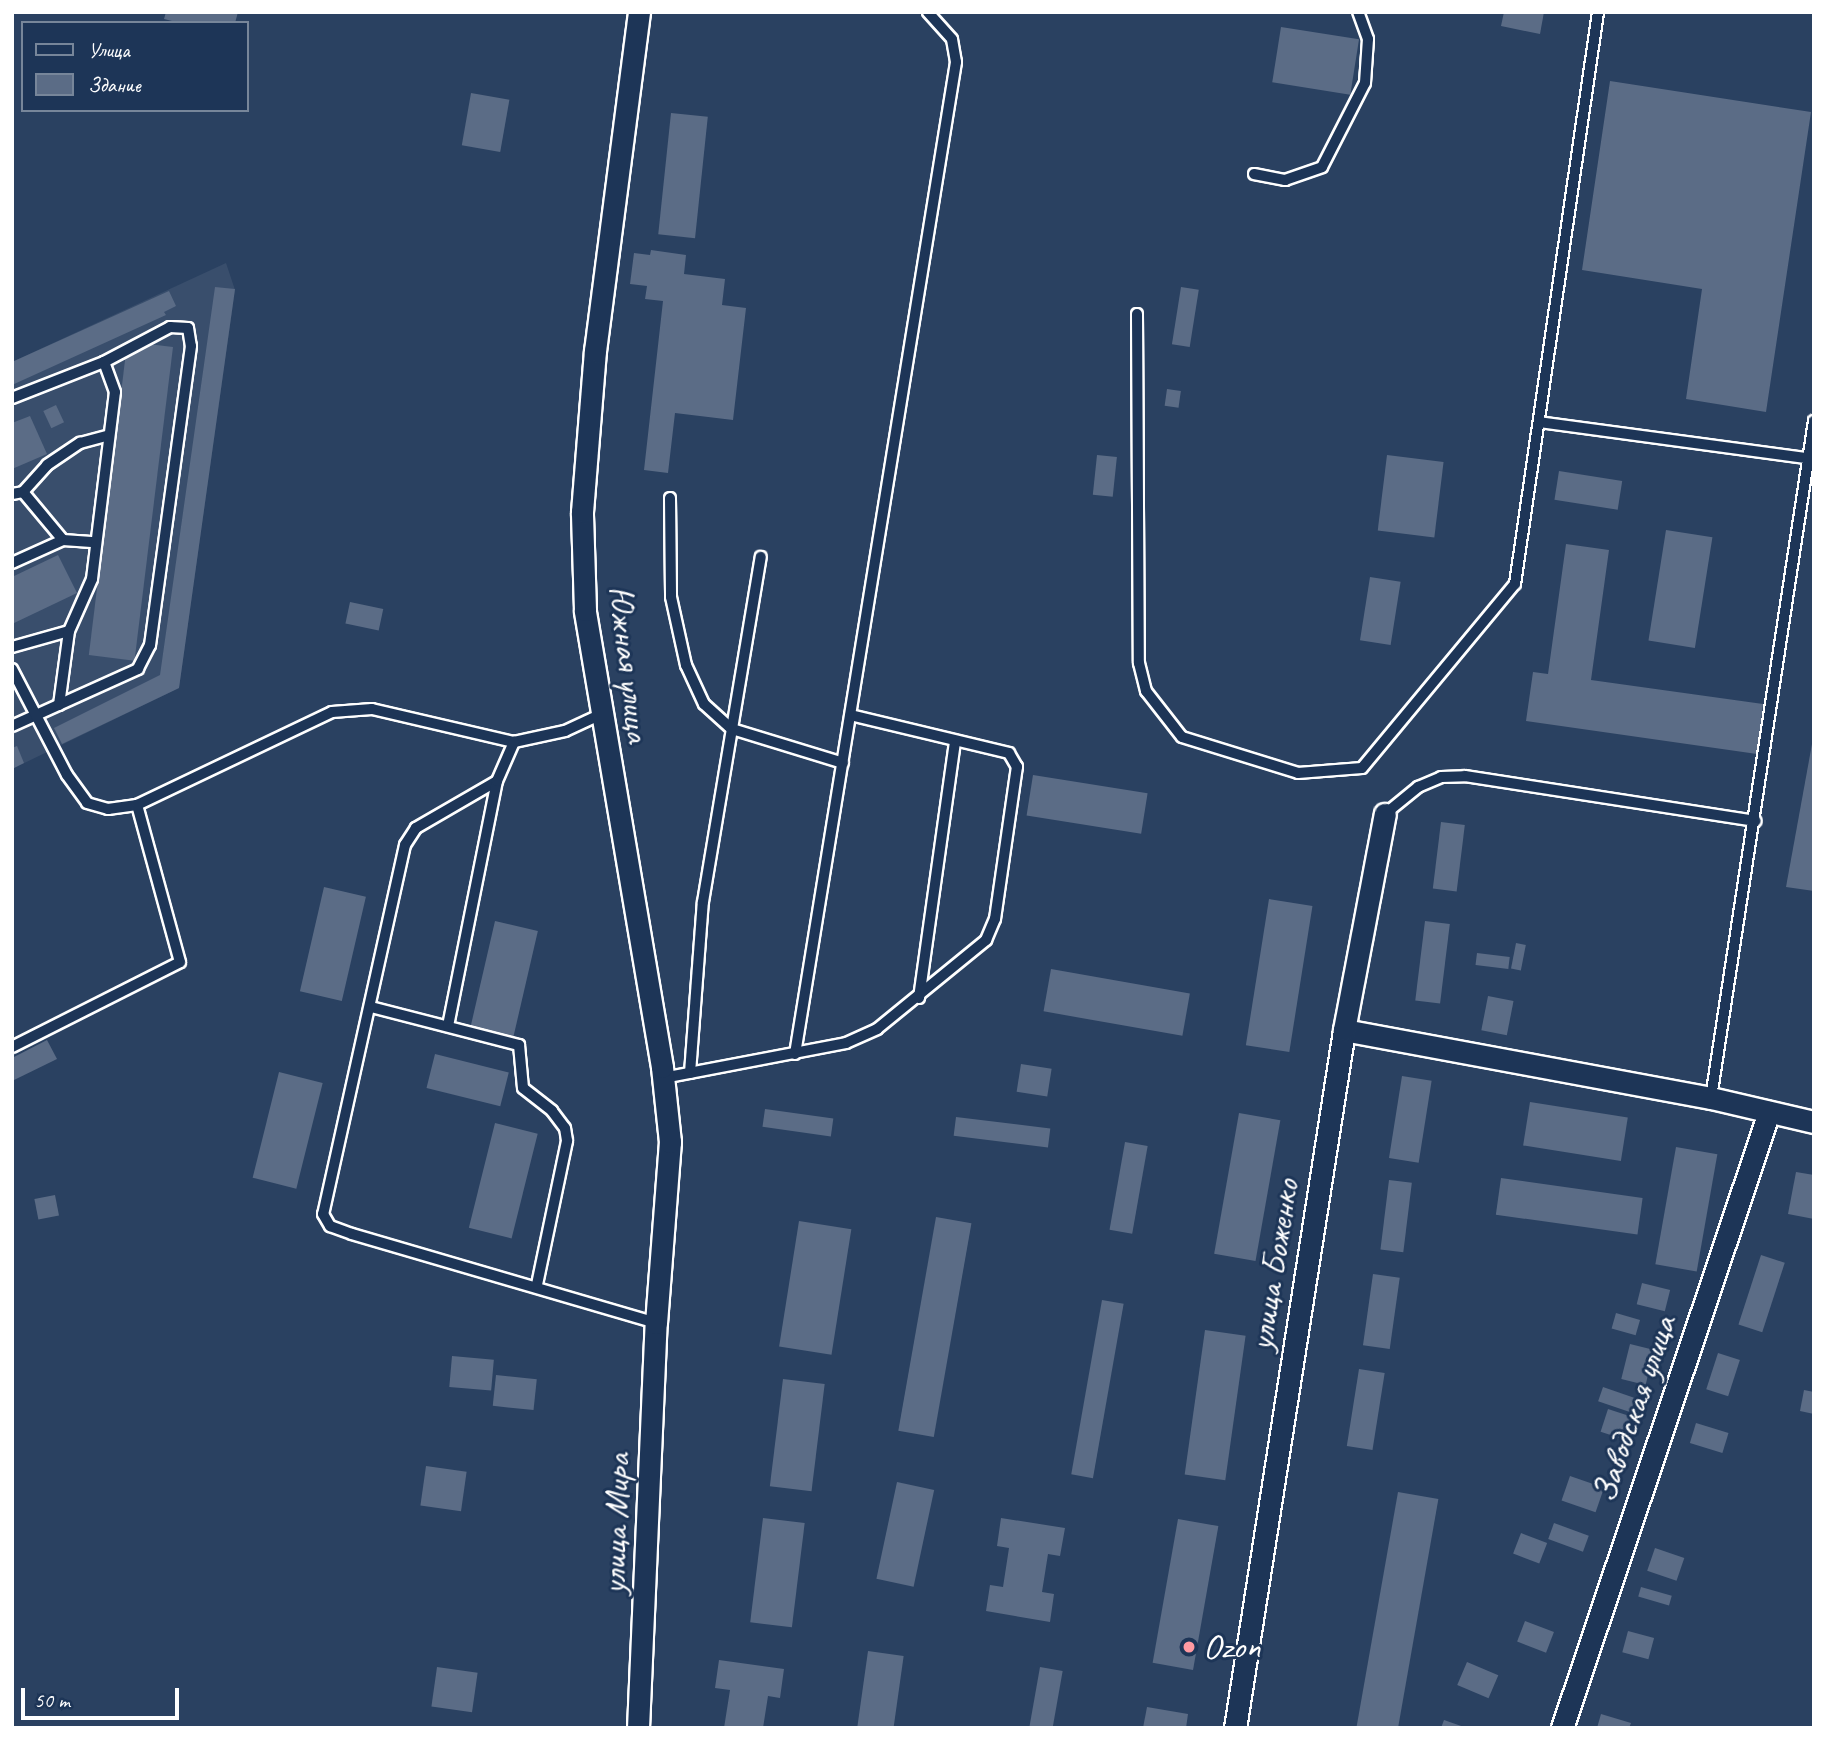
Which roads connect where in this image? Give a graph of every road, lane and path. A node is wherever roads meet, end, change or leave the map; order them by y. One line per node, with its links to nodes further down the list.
1 (639, 12): 24 (street, Южная улица)
2 (928, 12): 25 (lane)
3 (1358, 12): 5 (lane)
4 (1598, 12): 10 (lane)
5 (1254, 174)
6 (1138, 314): 10 (lane)
7 (104, 362): 8 (lane); 11 (lane); 22 (lane)
8 (12, 398)
9 (1814, 421): 12 (lane)
10 (1539, 422): 12 (lane)
11 (109, 435): 13 (lane); 16 (lane)
12 (1811, 458): 34 (lane)
13 (17, 493): 15 (lane)
14 (670, 498): 27 (lane)
15 (63, 540): 16 (lane); 18 (lane)
16 (95, 542): 19 (lane)
17 (761, 557): 27 (lane)
18 (12, 563)
19 (69, 631): 20 (lane); 22 (lane)
20 (12, 647)
21 (12, 669): 23 (lane)
22 (59, 705): 23 (lane)
23 (36, 715): 26 (lane); 32 (lane)
24 (600, 715): 28 (lane); 42 (street, Южная улица)
25 (851, 715): 29 (lane); 30 (lane)
26 (12, 726)
27 (732, 729): 30 (lane); 41 (lane)
28 (514, 743): 31 (lane); 32 (lane)
29 (956, 743): 35 (lane); 35 (lane)
30 (843, 763): 40 (lane)
31 (497, 781): 36 (lane); 37 (lane)
32 (137, 805): 39 (lane)
33 (1385, 814): 34 (lane); 38 (street, улица Боженко)
34 (1756, 821): 43 (lane)
35 (919, 998): 40 (lane)
36 (371, 1007): 37 (lane); 46 (lane)
37 (448, 1026): 46 (lane)
38 (1344, 1030): 43 (street); 49 (street, улица Боженко)
39 (12, 1047)
40 (795, 1054): 41 (lane)
41 (690, 1073): 42 (lane)
42 (663, 1078): 47 (street, Южная улица)
43 (1711, 1098): 44 (street)
44 (1769, 1112): 45 (street); 50 (street, Заводская улица)
45 (1814, 1122)
46 (537, 1285): 47 (lane)
47 (656, 1323): 48 (street, улица Мира)
48 (638, 1728)
49 (1235, 1728)
50 (1562, 1728)

